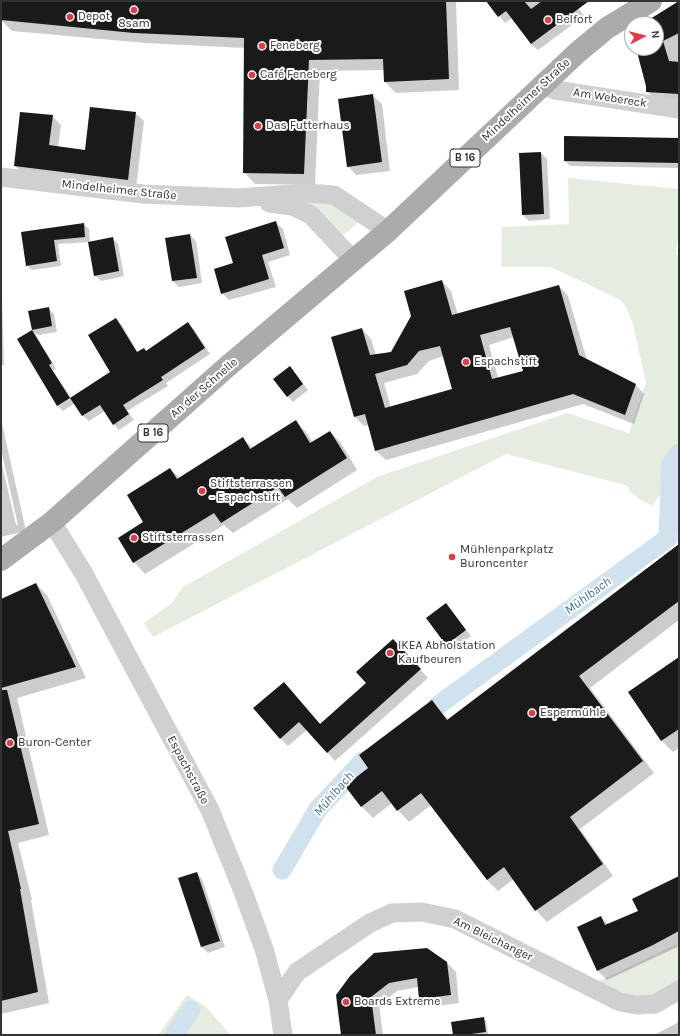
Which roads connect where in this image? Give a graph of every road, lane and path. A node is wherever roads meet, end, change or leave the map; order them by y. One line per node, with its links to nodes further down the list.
1 (651, 1): 2 (main road, Mindelheimer Straße / B 16)
2 (542, 85): 3 (street, Am Webereck); 6 (main road, Mindelheimer Straße / B 16)
3 (679, 109)
4 (1, 177): 5 (street, Mindelheimer Straße)
5 (238, 198): 6 (street, Mindelheimer Straße); 7 (street, Mindelheimer Straße)
6 (388, 231): 7 (main road, An der Schnelle / B 16)
7 (353, 260): 8 (main road, An der Schnelle / B 16)
8 (52, 522): 9 (main road, An der Schnelle / B 16); 11 (street, Espachstraße)
9 (1, 560)
10 (679, 990): 11 (street, Am Bleichanger)
11 (278, 1000): 12 (street, Espachstraße)
12 (283, 1035)

